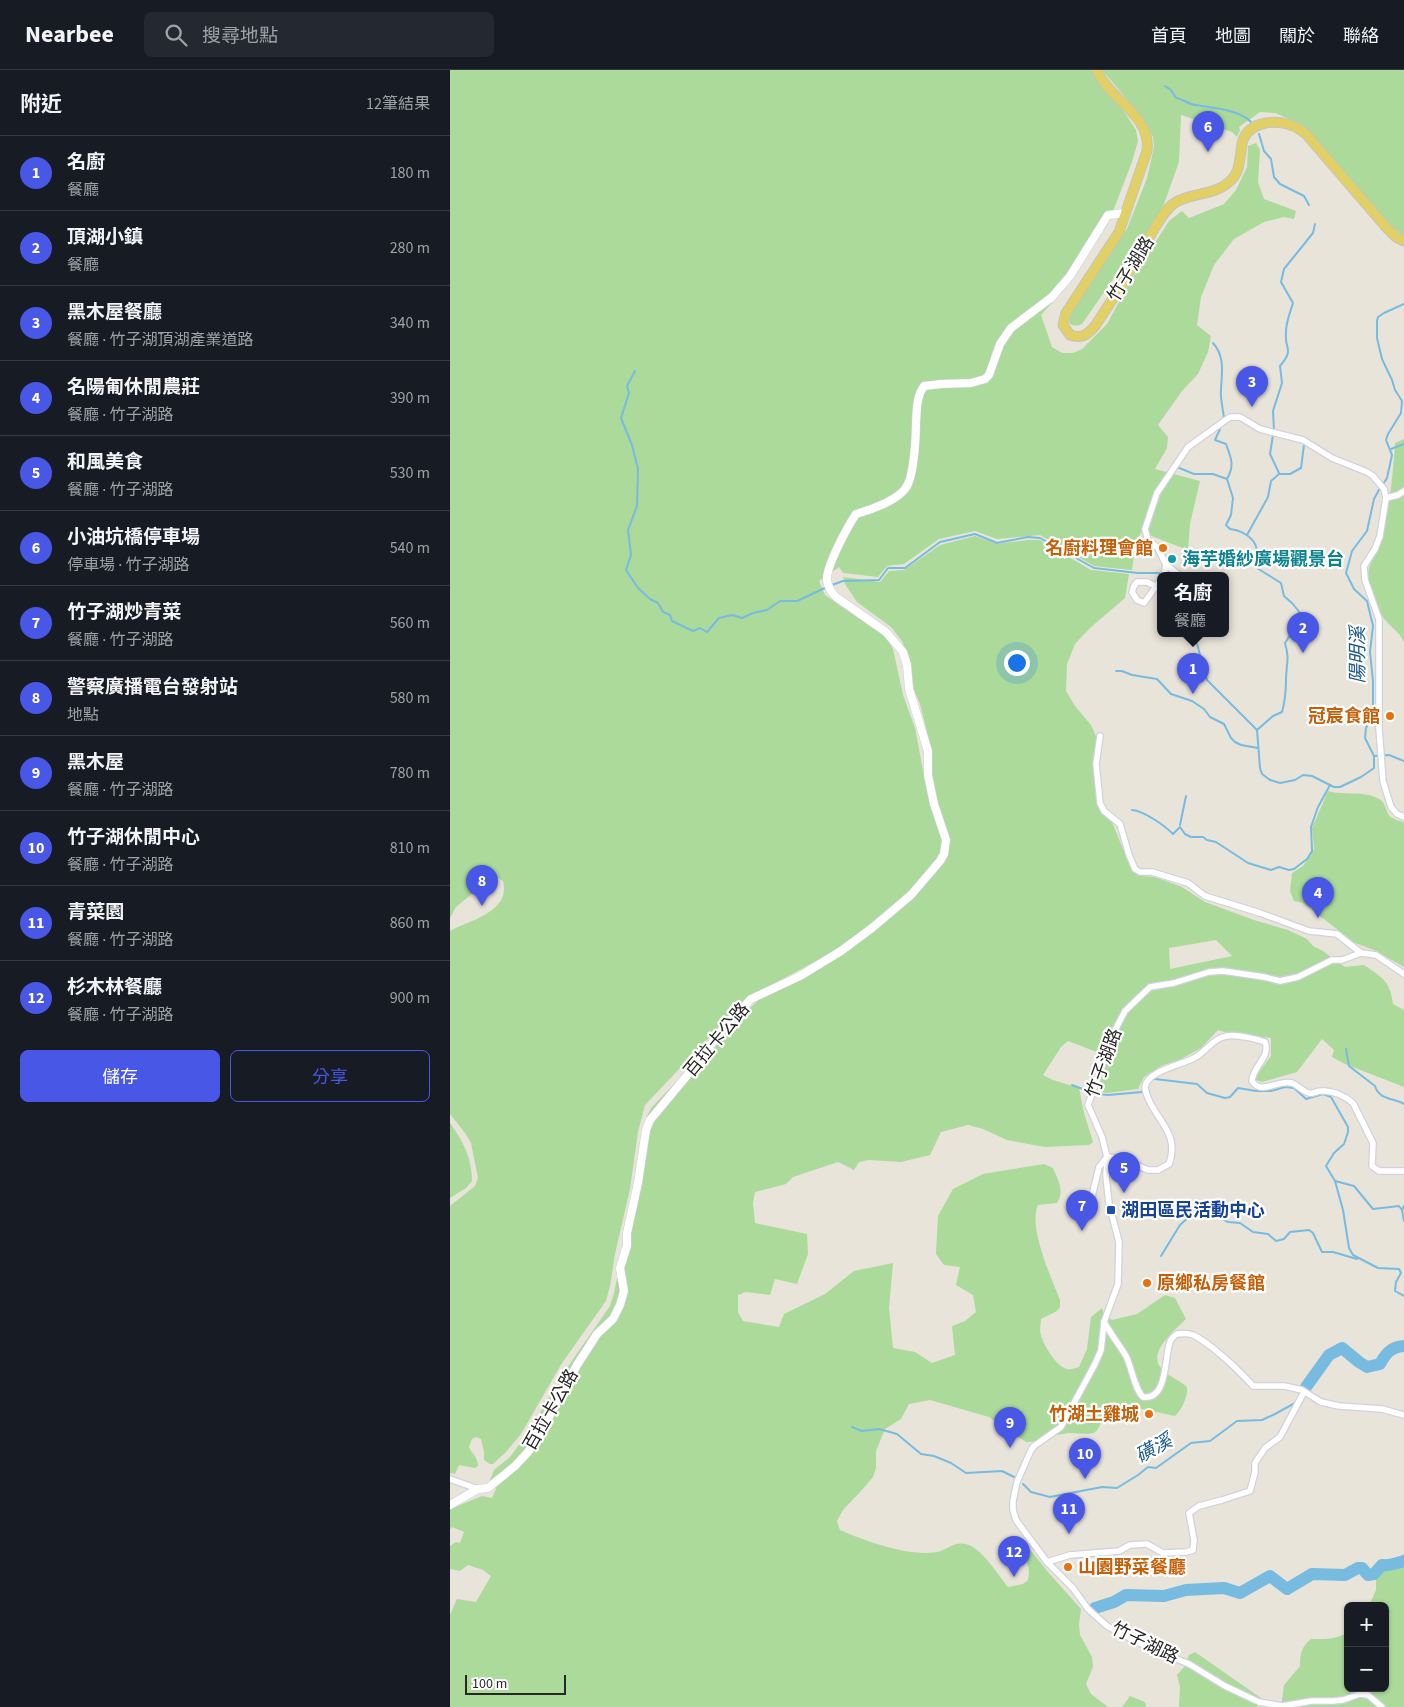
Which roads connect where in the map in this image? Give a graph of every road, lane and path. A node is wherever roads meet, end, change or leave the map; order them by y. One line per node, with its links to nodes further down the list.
1 (1097, 70): 2 (main road, 竹子湖路)
2 (1126, 214): 3 (main road, 竹子湖路); 18 (main road, 百拉卡公路)
3 (1404, 241)
4 (1404, 491): 5 (street)
5 (1386, 498): 6 (street); 8 (street)
6 (1165, 570)
7 (1100, 736): 9 (street)
8 (1404, 817)
9 (1361, 953): 10 (street); 11 (street, 竹子湖路)
10 (1404, 974)
11 (1107, 1157): 12 (street); 13 (street); 14 (street, 竹子湖路)
12 (1404, 1171)
13 (1092, 1196)
14 (1104, 1322): 15 (street); 20 (street, 竹子湖路)
15 (1304, 1392): 16 (street); 20 (street)
16 (1404, 1414)
17 (450, 1479): 18 (street)
18 (478, 1489): 19 (main road, 百拉卡公路)
19 (450, 1505)
20 (1047, 1562): 21 (street, 竹子湖路)
21 (1382, 1707)

